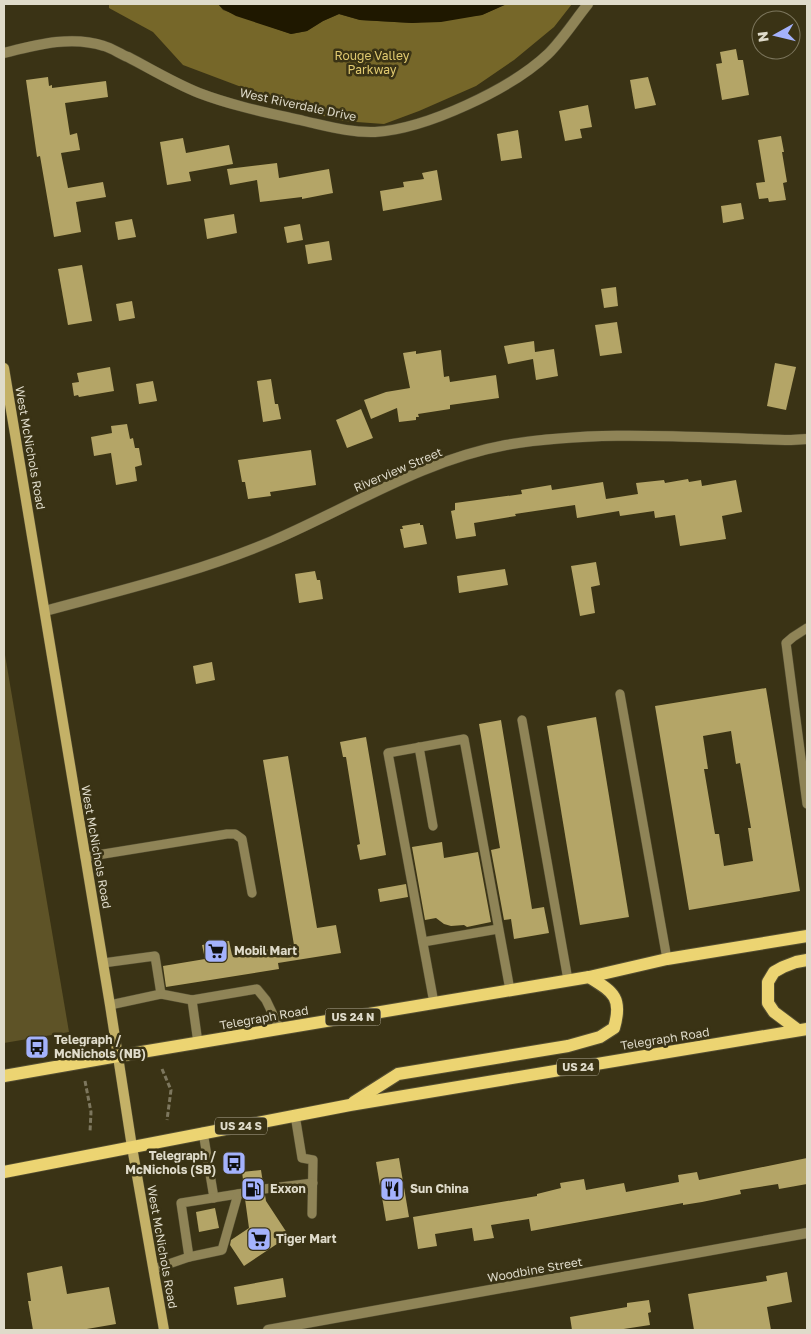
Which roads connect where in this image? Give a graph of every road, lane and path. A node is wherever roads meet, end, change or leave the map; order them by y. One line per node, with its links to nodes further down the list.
1 (588, 4): 2 (street, West Riverdale Drive)
2 (4, 52)
3 (4, 368): 5 (main road, West McNichols Road)
4 (807, 439): 5 (street, Riverview Street)
5 (45, 611): 12 (main road, West McNichols Road)
6 (807, 628): 10 (lane)
7 (620, 694): 17 (lane)
8 (522, 720): 21 (lane)
9 (419, 747): 11 (lane); 14 (lane); 16 (lane)
10 (807, 804)
11 (432, 826)
12 (85, 857): 13 (lane); 19 (main road, West McNichols Road)
13 (252, 893)
14 (498, 928): 16 (lane); 22 (lane)
15 (807, 936): 17 (main road, Telegraph Road)
16 (423, 942): 25 (lane)
17 (667, 959): 20 (main road, Telegraph Road)
18 (807, 960): 28 (main road)
19 (103, 963): 23 (lane); 26 (main road, West McNichols Road)
20 (589, 977): 21 (main road, Telegraph Road / US 24 N); 34 (main road, Telegraph Road / US 24)
21 (568, 980): 22 (main road, Telegraph Road / US 24 N)
22 (510, 990): 25 (main road, Telegraph Road / US 24 N)
23 (161, 994): 24 (lane); 26 (lane)
24 (192, 1000): 27 (lane); 29 (lane)
25 (434, 1003): 27 (main road, Telegraph Road / US 24 N)
26 (110, 1006): 30 (main road, West McNichols Road)
27 (280, 1029): 29 (main road, Telegraph Road / US 24 N)
28 (803, 1030): 34 (main road, Telegraph Road / US 24)
29 (198, 1043): 30 (main road, Telegraph Road / US 24 N)
30 (118, 1056): 32 (main road, Telegraph Road / US 24 N); 39 (main road, West McNichols Road)
31 (162, 1069): 36 (path)
32 (4, 1076)
33 (85, 1081): 37 (path)
34 (350, 1105): 35 (main road, Telegraph Road / US 24 S)
35 (294, 1115): 38 (main road, Telegraph Road / US 24 S); 41 (lane)
36 (167, 1120)
37 (90, 1132)
38 (203, 1132): 39 (main road, Telegraph Road / US 24 S); 43 (lane)
39 (132, 1147): 40 (main road, Telegraph Road / US 24 S); 47 (main road, West McNichols Road)
40 (4, 1172)
41 (313, 1182): 42 (lane); 44 (lane)
42 (264, 1189)
43 (214, 1198): 46 (lane); 46 (lane)
44 (312, 1214)
45 (807, 1233): 49 (street, Woodbine Street)
46 (189, 1257): 47 (lane)
47 (154, 1269): 48 (main road, West McNichols Road)
48 (164, 1330)
49 (268, 1330)

